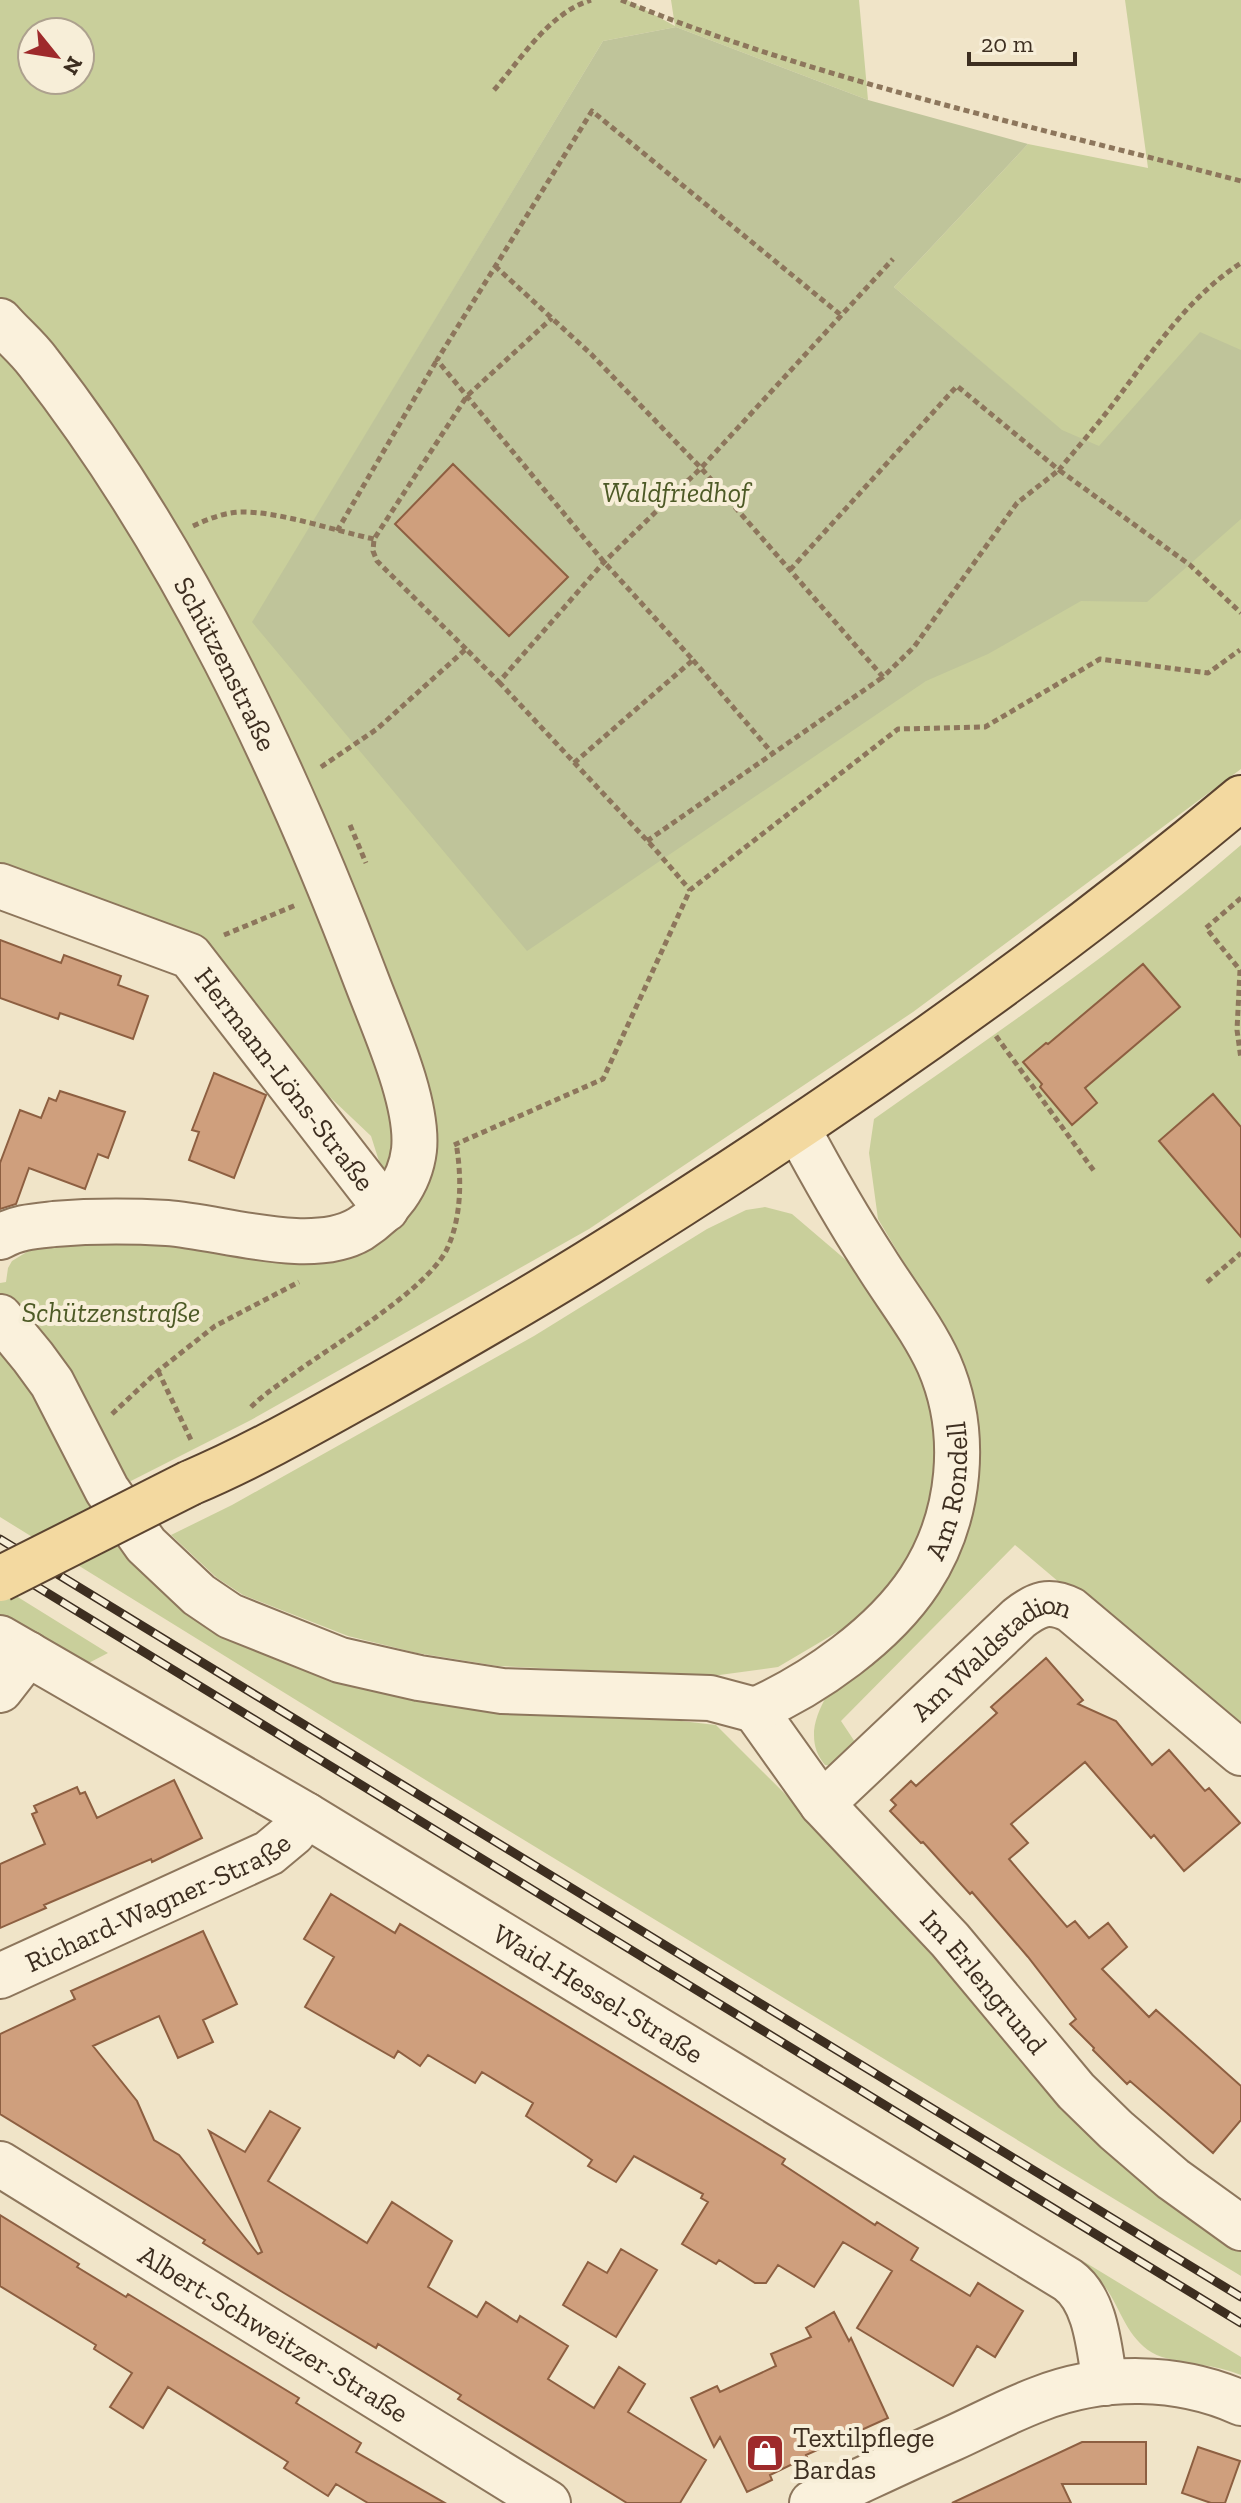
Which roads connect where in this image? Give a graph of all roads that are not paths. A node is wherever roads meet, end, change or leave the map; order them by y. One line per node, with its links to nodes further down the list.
1 (0, 321): 5 (street, Schützenstraße)
2 (1241, 798): 4 (main road)
3 (0, 886): 5 (street, Hermann-Löns-Straße)
4 (798, 1129): 8 (main road, bridge); 11 (street, Am Rondell)
5 (386, 1209): 6 (street, Schützenstraße)
6 (0, 1237)
7 (0, 1317): 11 (street)
8 (0, 1579)
9 (14, 1646): 10 (street); 14 (street, Waid-Hessel-Straße)
10 (0, 1690)
11 (755, 1710): 13 (street, Im Erlengrund)
12 (1241, 1753): 13 (street, Am Waldstadion)
13 (822, 1804): 17 (street, Im Erlengrund)
14 (306, 1815): 15 (street, Richard-Wagner-Straße); 18 (street, Waid-Hessel-Straße)
15 (0, 1976)
16 (0, 2164): 20 (street, Albert-Schweitzer-Straße)
17 (1241, 2228)
18 (1105, 2383): 19 (street); 21 (street)
19 (1241, 2403)
20 (548, 2503)
21 (812, 2503)

